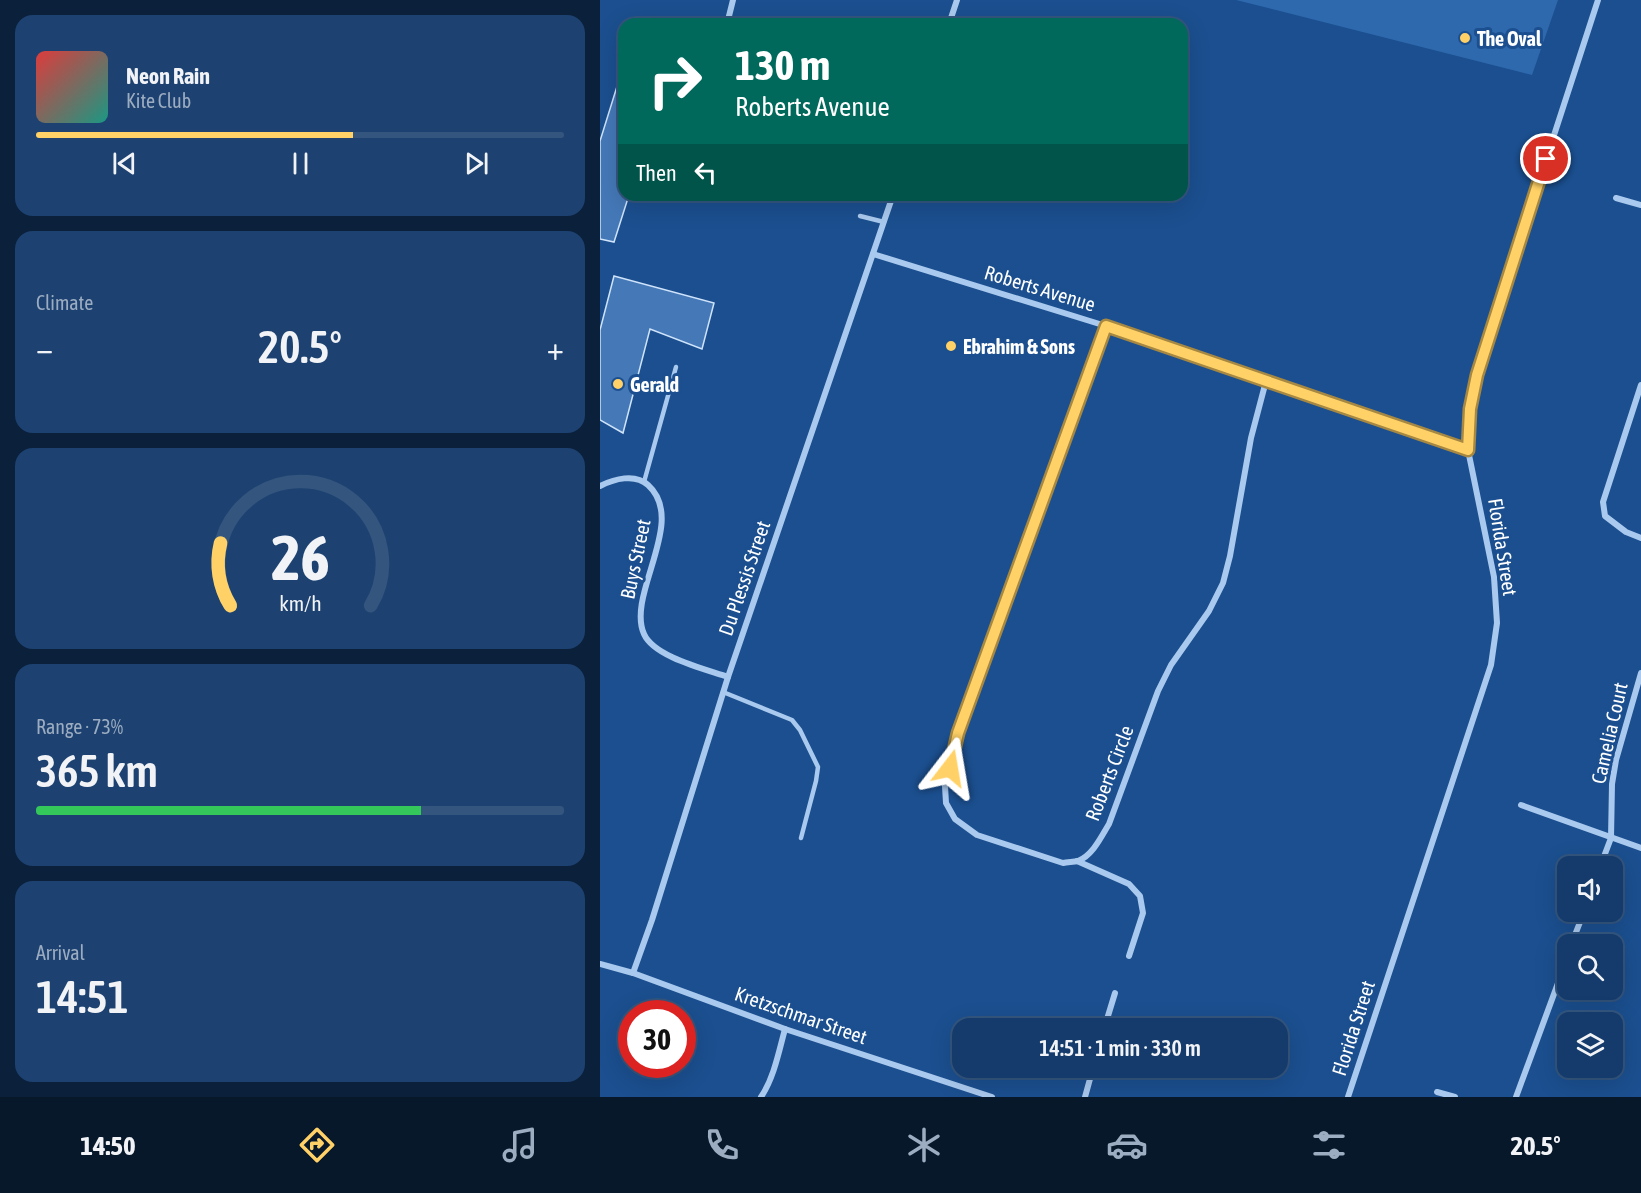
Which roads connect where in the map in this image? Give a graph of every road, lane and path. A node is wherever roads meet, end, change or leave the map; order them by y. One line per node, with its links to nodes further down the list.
1 (733, 0): 4 (street)
2 (957, 0): 5 (street)
3 (1598, 0): 16 (street, Florida Street)
4 (728, 18)
5 (951, 18)
6 (1616, 198): 8 (street)
7 (891, 201): 10 (street, Du Plessis Street)
8 (1641, 205)
9 (860, 216): 10 (lane)
10 (884, 222): 11 (street, Du Plessis Street)
11 (873, 254): 12 (street, Roberts Avenue); 21 (street, Du Plessis Street)
12 (1106, 326): 14 (street, Roberts Avenue); 28 (street)
13 (676, 367): 17 (lane)
14 (1266, 381): 16 (street, Roberts Avenue); 28 (street, Roberts Circle)
15 (1641, 385): 19 (street)
16 (1468, 450): 41 (street, Florida Street)
17 (644, 482): 18 (street); 21 (street, Buys Street)
18 (600, 486)
19 (1641, 538)
20 (1641, 673): 25 (street, Camelia Court)
21 (728, 677): 22 (street, Du Plessis Street)
22 (723, 693): 24 (lane); 31 (street, Du Plessis Street)
23 (1521, 805): 25 (street)
24 (801, 838)
25 (1611, 838): 26 (street); 27 (street, Camelia Court)
26 (1641, 848)
27 (1604, 856)
28 (1077, 861): 29 (street)
29 (1129, 956)
30 (600, 964): 31 (street, Kretzschmar Street)
31 (633, 973): 35 (street, Kretzschmar Street)
32 (1557, 986): 43 (street)
33 (1115, 993): 34 (street)
34 (1107, 1018)
35 (785, 1029): 38 (street); 39 (street, Kretzschmar Street)
36 (1090, 1078): 40 (street)
37 (1437, 1092): 42 (street)
38 (761, 1097)
39 (992, 1097)
40 (1084, 1097)
41 (1348, 1097)
42 (1455, 1097)
43 (1516, 1097)

